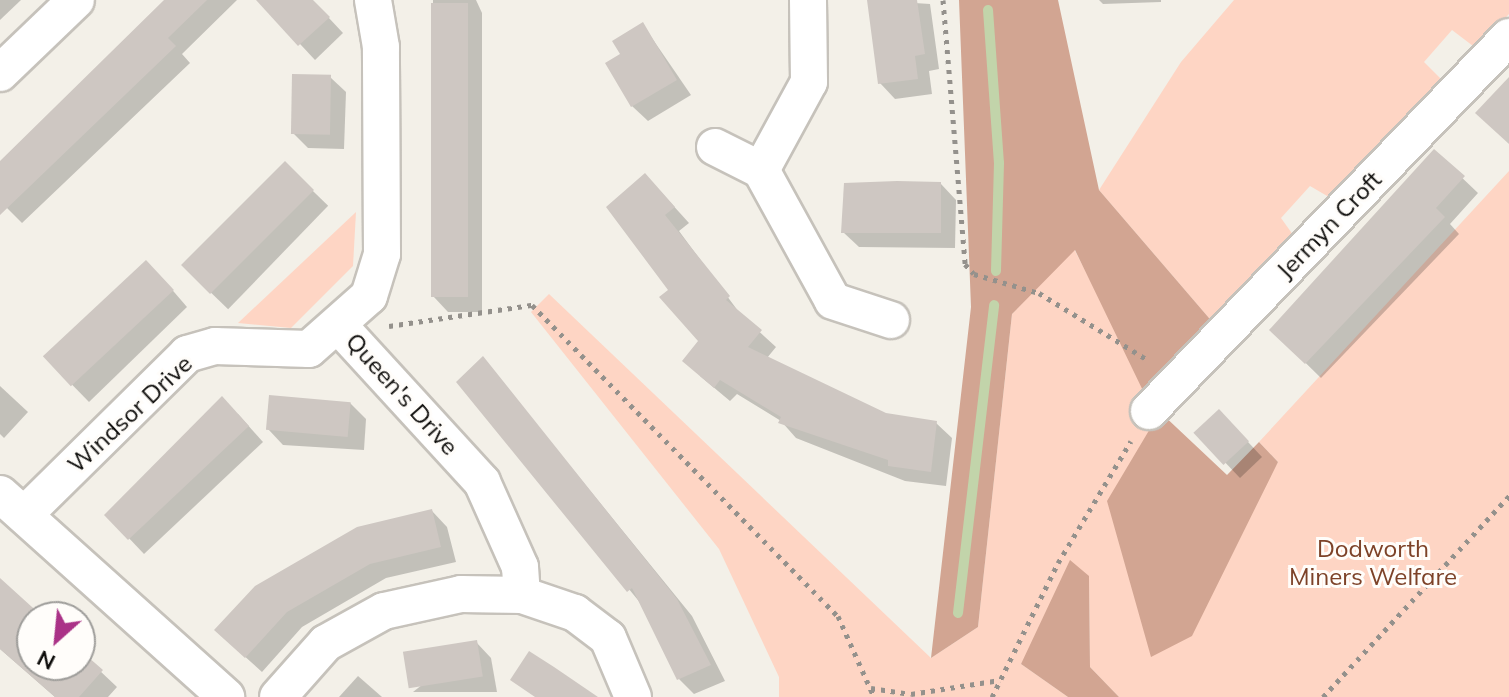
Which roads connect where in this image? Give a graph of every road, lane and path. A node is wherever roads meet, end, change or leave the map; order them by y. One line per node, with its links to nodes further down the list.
1 (76, 0): 6 (street)
2 (373, 0): 10 (street, Queen's Drive)
3 (808, 0): 8 (street)
4 (943, 0): 11 (path)
5 (1509, 37): 11 (street, Jermyn Croft)
6 (0, 73)
7 (715, 147): 8 (street)
8 (761, 170): 9 (street)
9 (891, 320)
10 (340, 327): 14 (street, Windsor Drive); 15 (street, Queen's Drive); 17 (path)
11 (1175, 385): 12 (street, Jermyn Croft)
12 (1149, 411): 16 (path)
13 (1509, 496): 23 (path)
14 (12, 505): 18 (street)
15 (522, 595): 19 (street); 20 (street)
16 (1001, 680): 17 (path); 22 (path)
17 (870, 688): 21 (path)
18 (226, 697)
19 (278, 697)
20 (633, 697)
21 (874, 697)
22 (992, 697)
23 (1323, 697)

